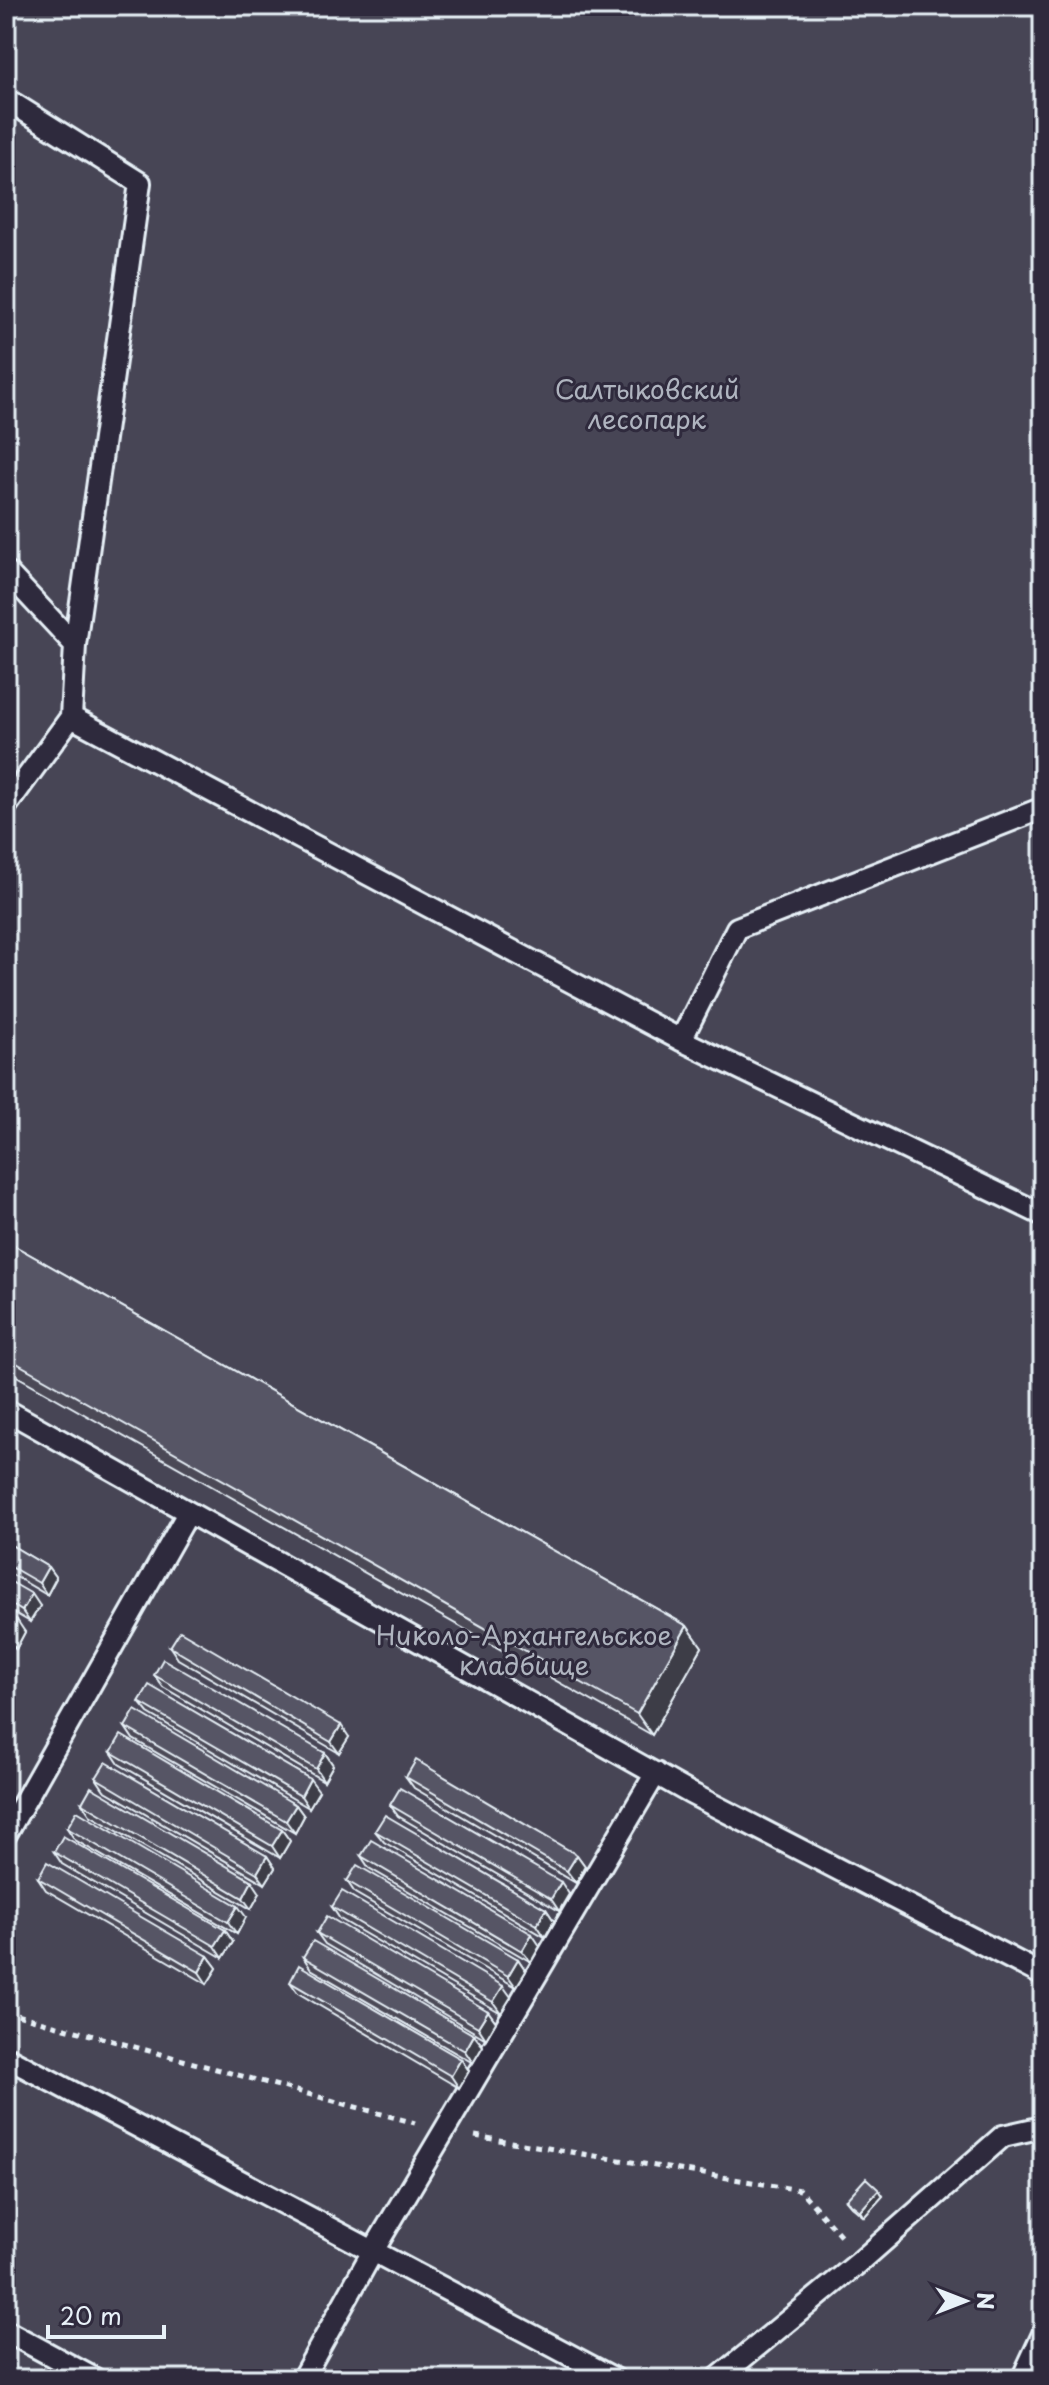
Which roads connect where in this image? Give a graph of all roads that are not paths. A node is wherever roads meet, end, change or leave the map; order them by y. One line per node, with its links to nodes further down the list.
1 (6, 99): 3 (lane)
2 (6, 571): 3 (lane)
3 (75, 645): 4 (lane)
4 (71, 717): 5 (lane); 7 (lane)
5 (6, 806)
6 (1043, 808): 7 (lane)
7 (681, 1040): 8 (lane)
8 (1043, 1215)
9 (6, 1410): 10 (lane)
10 (188, 1513): 11 (lane); 12 (lane)
11 (656, 1773): 13 (lane); 16 (lane)
12 (6, 1834)
13 (1043, 1975)
14 (6, 2057): 16 (lane)
15 (1043, 2127): 22 (lane)
16 (373, 2251): 20 (lane); 21 (lane)
17 (6, 2331): 19 (lane)
18 (1043, 2334): 23 (lane)
19 (95, 2379)
20 (302, 2379)
21 (615, 2379)
22 (717, 2379)
23 (1022, 2379)

